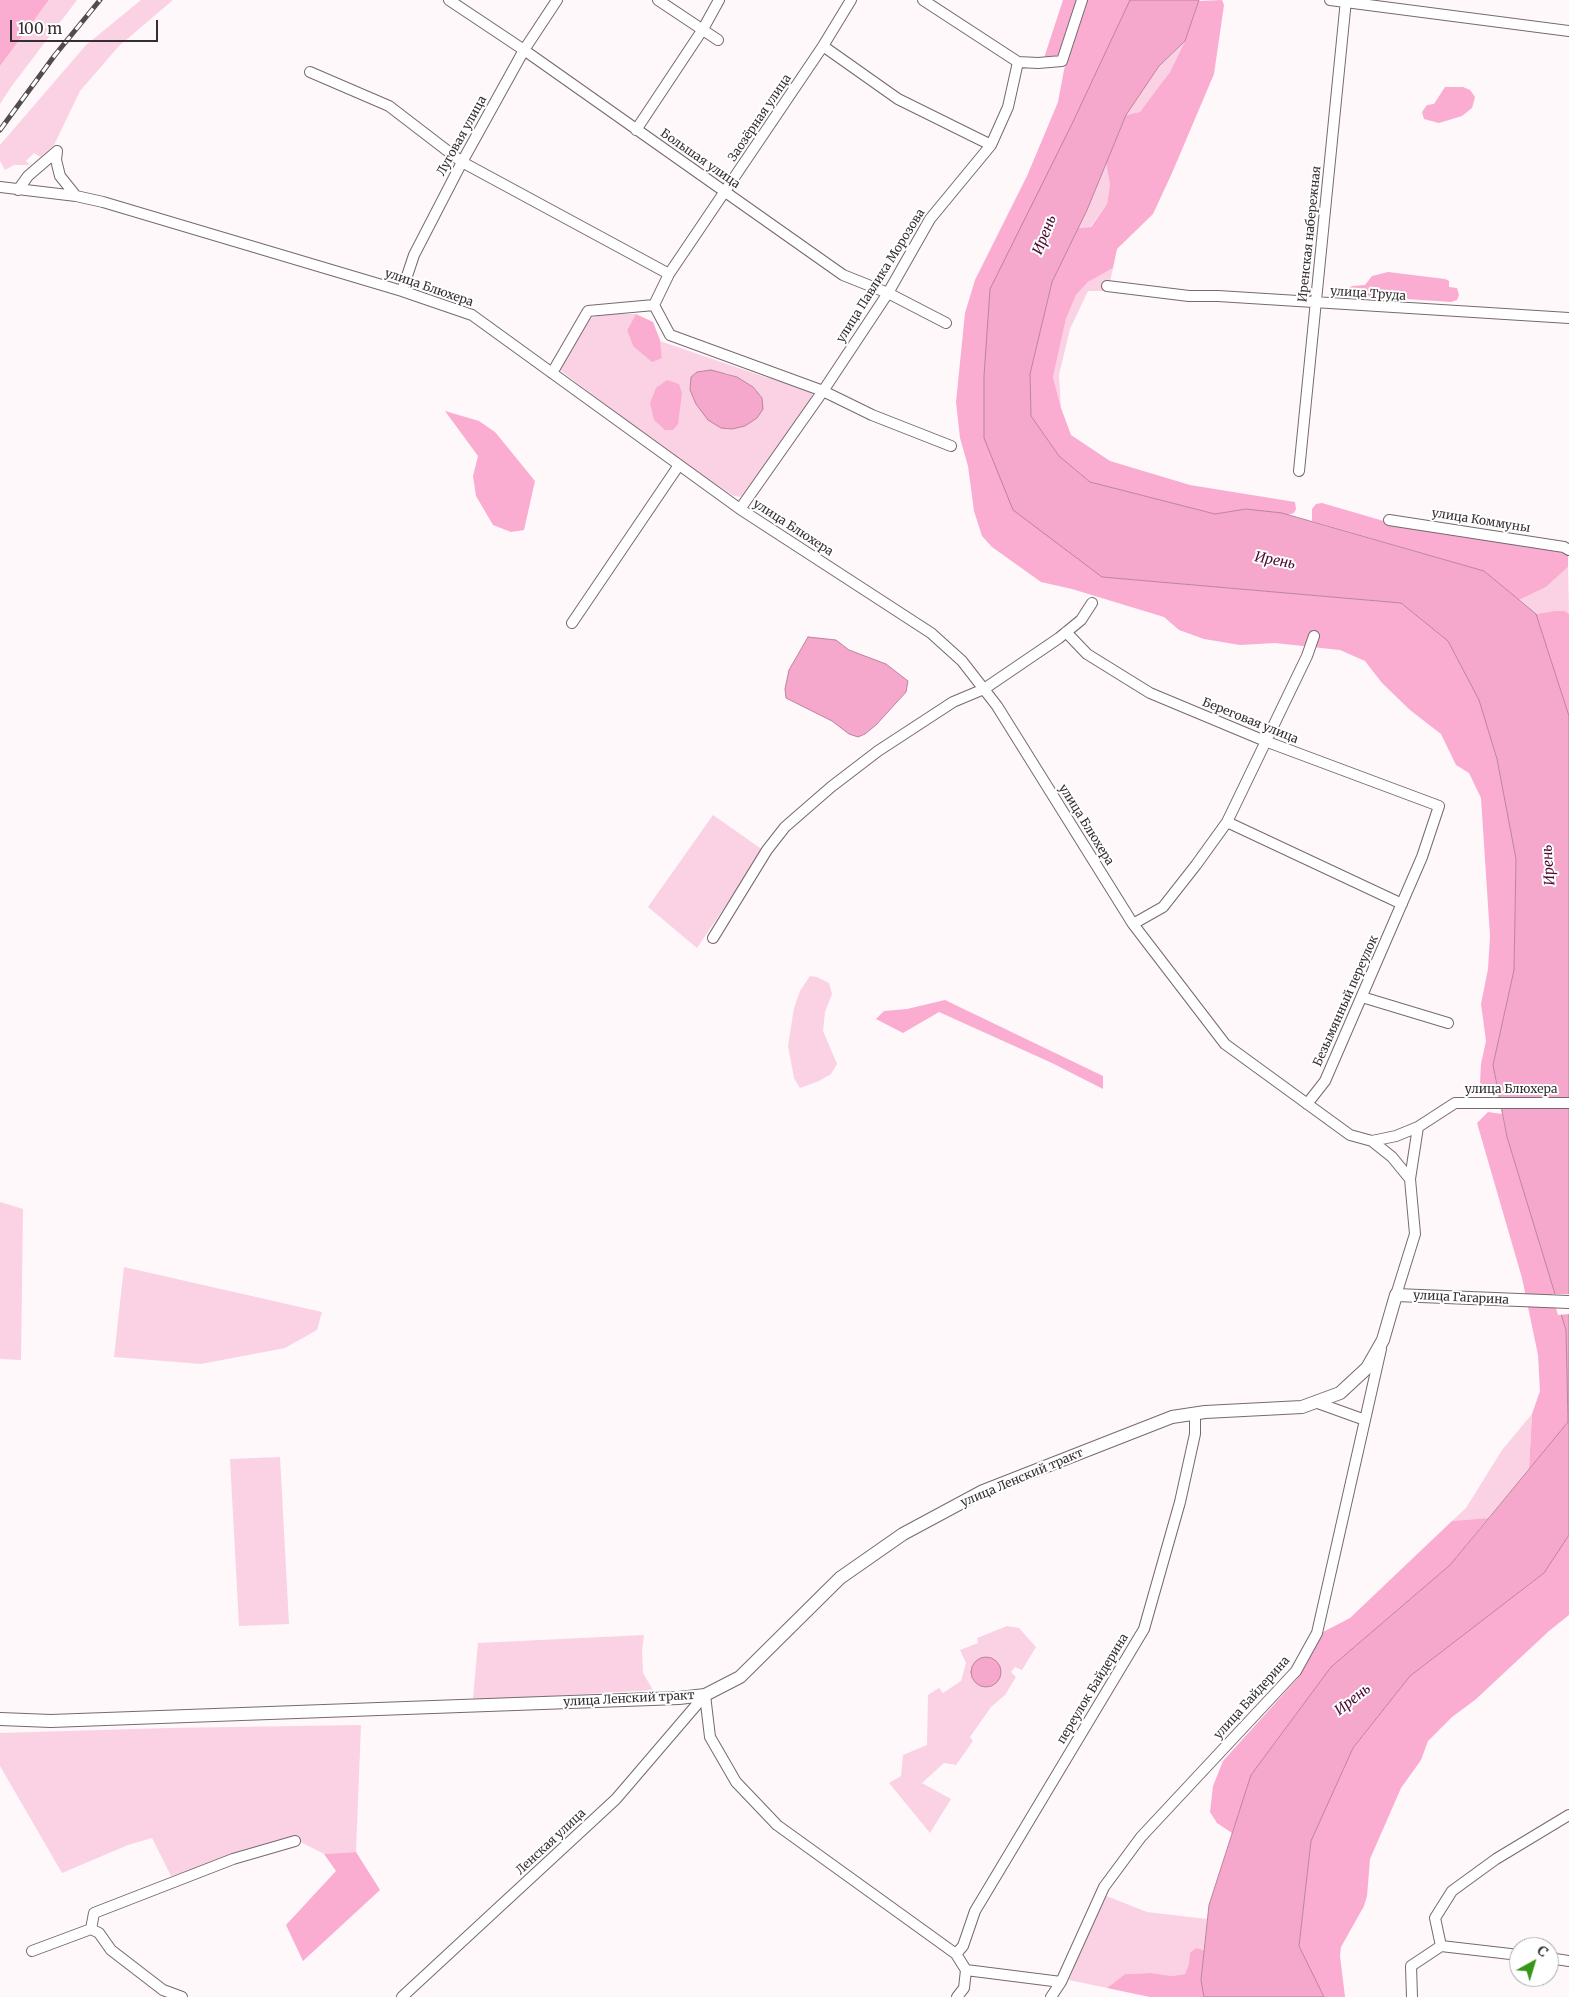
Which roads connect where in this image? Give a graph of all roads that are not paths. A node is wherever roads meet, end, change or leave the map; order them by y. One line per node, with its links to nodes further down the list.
1 (449, 0): 14 (street, Большая улица)
2 (557, 0): 14 (street, Луговая улица)
3 (658, 0): 10 (street)
4 (719, 0): 10 (street)
5 (851, 0): 13 (street, Заозёрная улица)
6 (923, 0): 15 (street)
7 (1082, 0): 15 (street)
8 (1330, 0): 9 (street)
9 (1345, 1): 11 (street); 28 (street, Иренская набережная)
10 (703, 29): 12 (street); 17 (street)
11 (1569, 31)
12 (718, 40)
13 (823, 46): 18 (street); 22 (street, Заозёрная улица)
14 (524, 50): 17 (street, Большая улица); 19 (street, Луговая улица)
15 (1018, 62): 18 (street, улица Павлика Морозова)
16 (310, 72): 19 (street)
17 (636, 130): 22 (street, Большая улица)
18 (991, 145): 27 (street, улица Павлика Морозова)
19 (462, 162): 24 (street); 26 (street, Луговая улица)
20 (0, 188): 21 (street, улица Блюхера)
21 (18, 190): 23 (street, улица Блюхера); 23 (street)
22 (725, 192): 24 (street, Заозёрная улица); 27 (street, Большая улица)
23 (76, 196): 26 (street, улица Блюхера)
24 (669, 274): 29 (street, Заозёрная улица)
25 (1107, 286): 28 (street, улица Труда)
26 (402, 291): 32 (street, улица Блюхера)
27 (888, 293): 31 (street, Большая улица); 33 (street, улица Павлика Морозова)
28 (1316, 303): 30 (street, улица Труда); 36 (street, Иренская набережная)
29 (654, 306): 32 (street); 33 (street)
30 (1569, 318)
31 (946, 323)
32 (552, 373): 35 (street, улица Блюхера)
33 (823, 391): 34 (street); 37 (street, улица Павлика Морозова)
34 (950, 446)
35 (679, 465): 37 (street, улица Блюхера); 41 (street)
36 (1299, 471)
37 (740, 509): 44 (street, улица Блюхера)
38 (1389, 520): 39 (street, улица Коммуны)
39 (1569, 550)
40 (1092, 604): 42 (street)
41 (572, 623)
42 (1066, 632): 44 (street); 45 (street, Береговая улица)
43 (1314, 636): 45 (street)
44 (984, 689): 49 (street, улица Блюхера); 50 (street)
45 (1265, 741): 46 (street, Береговая улица); 47 (street)
46 (1439, 806): 48 (street, Безымянный переулок)
47 (1227, 822): 48 (street); 49 (street)
48 (1402, 904): 51 (street, Безымянный переулок)
49 (1133, 924): 54 (street, улица Блюхера)
50 (713, 938)
51 (1362, 997): 52 (street); 54 (street, Безымянный переулок)
52 (1448, 1023)
53 (1569, 1103): 55 (street, улица Блюхера)
54 (1307, 1104): 56 (street, улица Блюхера)
55 (1418, 1127): 56 (street, улица Блюхера); 57 (street)
56 (1372, 1142): 57 (street, улица Блюхера)
57 (1410, 1179): 58 (street)
58 (1396, 1295): 59 (main road, улица Гагарина); 60 (main road, улица Ленский тракт)
59 (1569, 1302)
60 (1383, 1340): 61 (main road, улица Ленский тракт); 63 (street, улица Байдерина)
61 (1315, 1402): 62 (main road, улица Ленский тракт); 63 (street)
62 (1195, 1414): 64 (main road, улица Ленский тракт); 71 (street, переулок Байдерина)
63 (1365, 1420): 74 (street, улица Байдерина)
64 (705, 1696): 65 (main road, улица Ленский тракт); 71 (street); 76 (street, Ленская улица)
65 (0, 1719)
66 (1569, 1815): 69 (street)
67 (295, 1841): 68 (street)
68 (91, 1929): 70 (street); 75 (street)
69 (1441, 1946): 72 (street); 79 (street)
70 (32, 1951)
71 (956, 1954): 73 (street)
72 (1509, 1954)
73 (966, 1970): 74 (street); 77 (street)
74 (1061, 1982): 78 (street, улица Байдерина)
75 (182, 1997)
76 (402, 1997)
77 (957, 1997)
78 (1051, 1997)
79 (1412, 1997)

